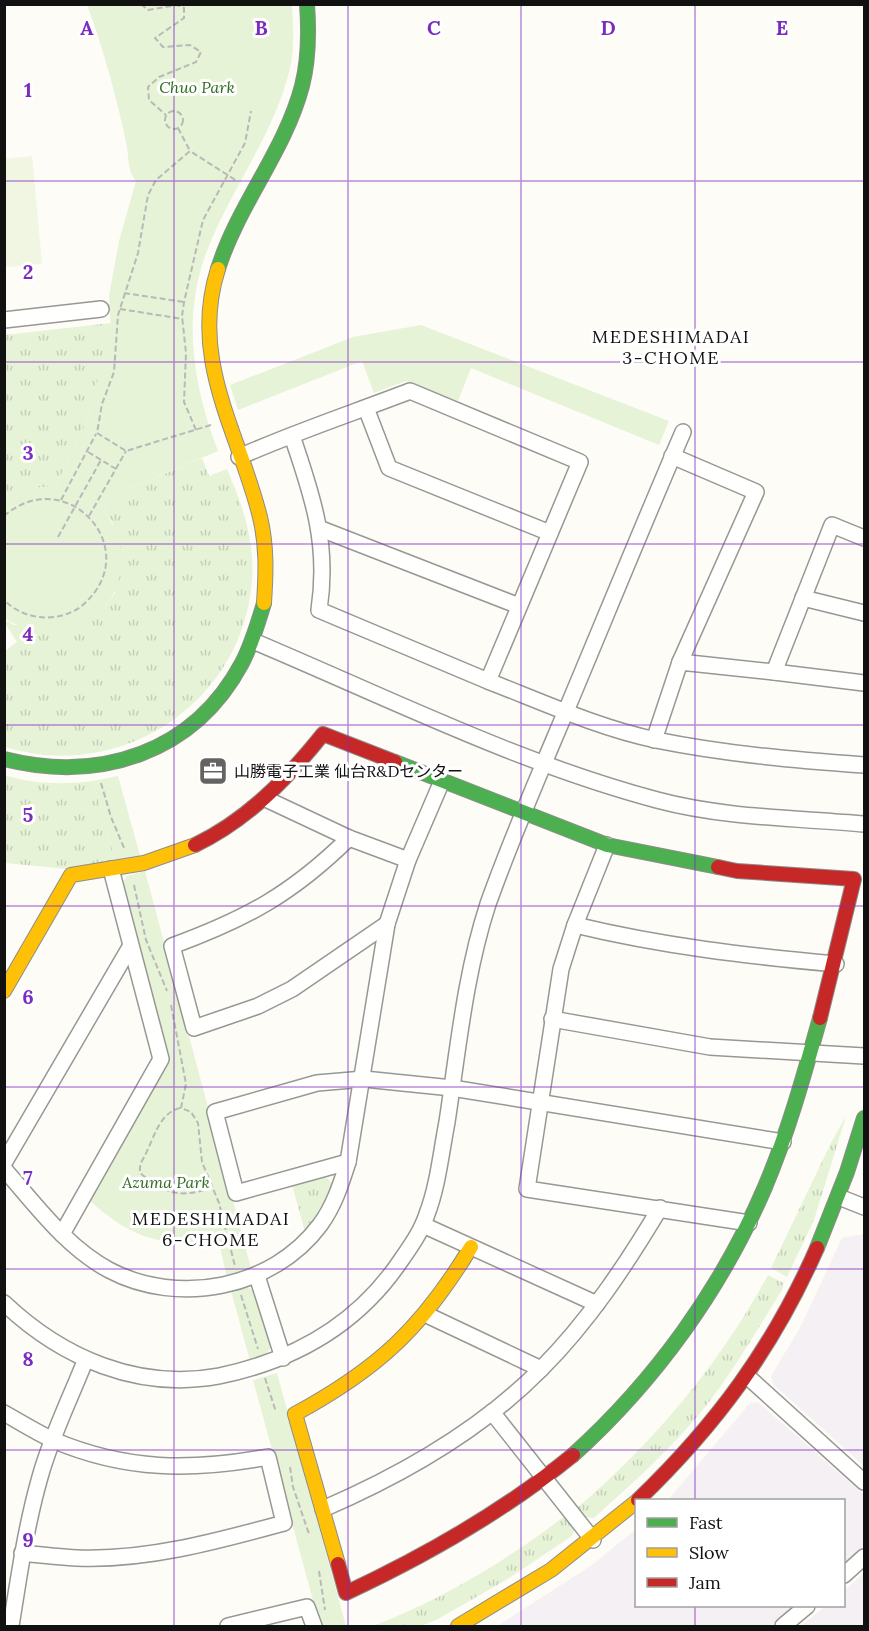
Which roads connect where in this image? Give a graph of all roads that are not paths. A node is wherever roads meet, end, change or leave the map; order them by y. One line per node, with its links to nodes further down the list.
1 (307, 4): 8 (street)
2 (104, 315): 3 (street)
3 (4, 320)
4 (366, 408): 6 (street); 10 (street); 10 (street)
5 (683, 432): 7 (street)
6 (292, 436): 8 (street); 9 (street)
7 (672, 456): 16 (street); 20 (street)
8 (239, 457): 15 (street)
9 (321, 529): 13 (street); 18 (street)
10 (550, 533): 13 (street)
11 (864, 538): 12 (street)
12 (803, 598): 14 (street); 17 (street)
13 (519, 606): 18 (street)
14 (864, 613)
15 (253, 641): 22 (street); 23 (street)
16 (680, 662): 17 (street); 21 (street)
17 (774, 672): 19 (street)
18 (488, 681): 20 (street)
19 (864, 683)
20 (566, 711): 21 (street); 23 (street)
21 (654, 740): 24 (street)
22 (4, 759)
23 (543, 764): 27 (street); 28 (street)
24 (864, 765)
25 (442, 781): 26 (street); 27 (street); 31 (street)
26 (266, 799): 29 (street); 32 (street)
27 (523, 813): 30 (street); 42 (street)
28 (864, 824)
29 (349, 838): 31 (street); 33 (street)
30 (607, 845): 34 (street); 36 (street)
31 (408, 860): 33 (street)
32 (111, 869): 35 (street); 37 (street)
33 (387, 924): 41 (street)
34 (575, 925): 36 (street); 38 (street)
35 (130, 948): 47 (street); 54 (street)
36 (836, 964): 39 (street)
37 (4, 991)
38 (552, 1019): 39 (street); 43 (street)
39 (810, 1052): 40 (street); 45 (street)
40 (864, 1056)
41 (364, 1079): 42 (street); 46 (street); 46 (street)
42 (452, 1088): 43 (street); 53 (street)
43 (539, 1102): 45 (street); 51 (street)
44 (864, 1118): 49 (street)
45 (783, 1142): 52 (street)
46 (348, 1162): 56 (street)
47 (4, 1163)
48 (4, 1168): 54 (street)
49 (838, 1197): 50 (street); 63 (street)
50 (864, 1207)
51 (660, 1208): 52 (street); 58 (street)
52 (748, 1223): 67 (street)
53 (423, 1225): 55 (street); 60 (street)
54 (62, 1234): 56 (street)
55 (471, 1247): 58 (street); 59 (street)
56 (257, 1276): 60 (street)
57 (4, 1303): 61 (street)
58 (597, 1304): 62 (street)
59 (427, 1316): 62 (street); 71 (street)
60 (283, 1358): 61 (street)
61 (86, 1361): 66 (street)
62 (541, 1369): 64 (street)
63 (748, 1377): 68 (street); 69 (street)
64 (492, 1412): 67 (street); 71 (street)
65 (4, 1413): 66 (street)
66 (52, 1439): 73 (street); 73 (street)
67 (544, 1478): 71 (street); 72 (street)
68 (864, 1482)
69 (639, 1499)
70 (635, 1503): 72 (street)
71 (323, 1509)
72 (593, 1540): 80 (street)
73 (22, 1553): 77 (street)
74 (864, 1557): 75 (street)
75 (845, 1573)
76 (805, 1607): 81 (street)
77 (11, 1626)
78 (228, 1626): 79 (street)
79 (314, 1626)
80 (458, 1626)
81 (783, 1626)

